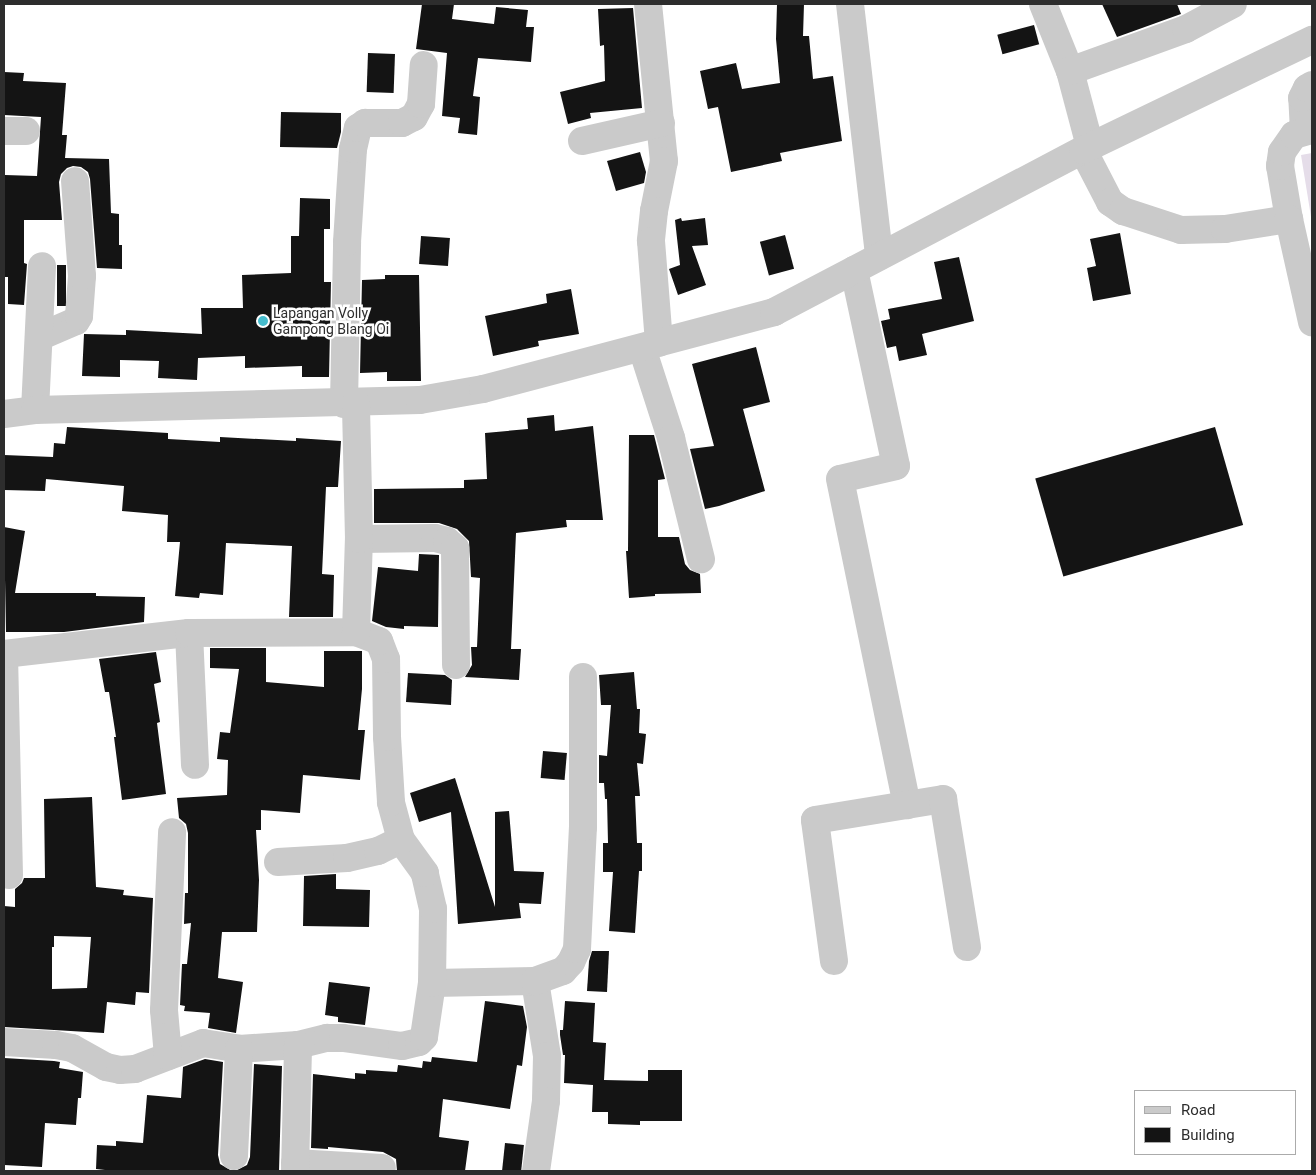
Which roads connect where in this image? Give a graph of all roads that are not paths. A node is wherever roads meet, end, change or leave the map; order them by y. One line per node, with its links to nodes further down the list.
1 (648, 4): 9 (street)
2 (850, 4): 15 (street)
3 (1043, 4): 7 (street)
4 (1233, 4): 7 (street)
5 (1312, 40): 12 (street)
6 (424, 65): 21 (street)
7 (1070, 71): 12 (street)
8 (1312, 85): 10 (street)
9 (661, 123): 11 (street); 20 (street)
10 (1308, 130): 14 (street)
11 (582, 141)
12 (1086, 148): 14 (street); 15 (street)
13 (75, 181): 19 (street)
14 (1288, 219): 18 (street)
15 (879, 256): 17 (street)
16 (42, 266): 19 (street)
17 (854, 270): 20 (street); 31 (street)
18 (1312, 322)
19 (39, 337): 22 (street)
20 (651, 346): 21 (street); 25 (street)
21 (350, 404): 22 (street); 24 (street)
22 (35, 410): 23 (street)
23 (4, 414)
24 (359, 539): 26 (street); 28 (street)
25 (701, 559)
26 (356, 632): 27 (street); 33 (street)
27 (189, 633): 30 (street); 35 (street)
28 (456, 665)
29 (583, 677): 38 (street)
30 (196, 765)
31 (907, 805): 36 (street); 37 (street)
32 (172, 832): 43 (street)
33 (401, 840): 34 (street); 39 (street)
34 (278, 862)
35 (9, 875)
36 (968, 947)
37 (834, 961)
38 (535, 981): 39 (street); 47 (street)
39 (432, 983): 41 (street)
40 (4, 1042): 43 (street)
41 (298, 1045): 42 (street); 45 (street)
42 (239, 1049): 43 (street); 44 (street)
43 (168, 1056)
44 (234, 1156)
45 (295, 1167): 46 (street)
46 (382, 1168)
47 (536, 1171)

